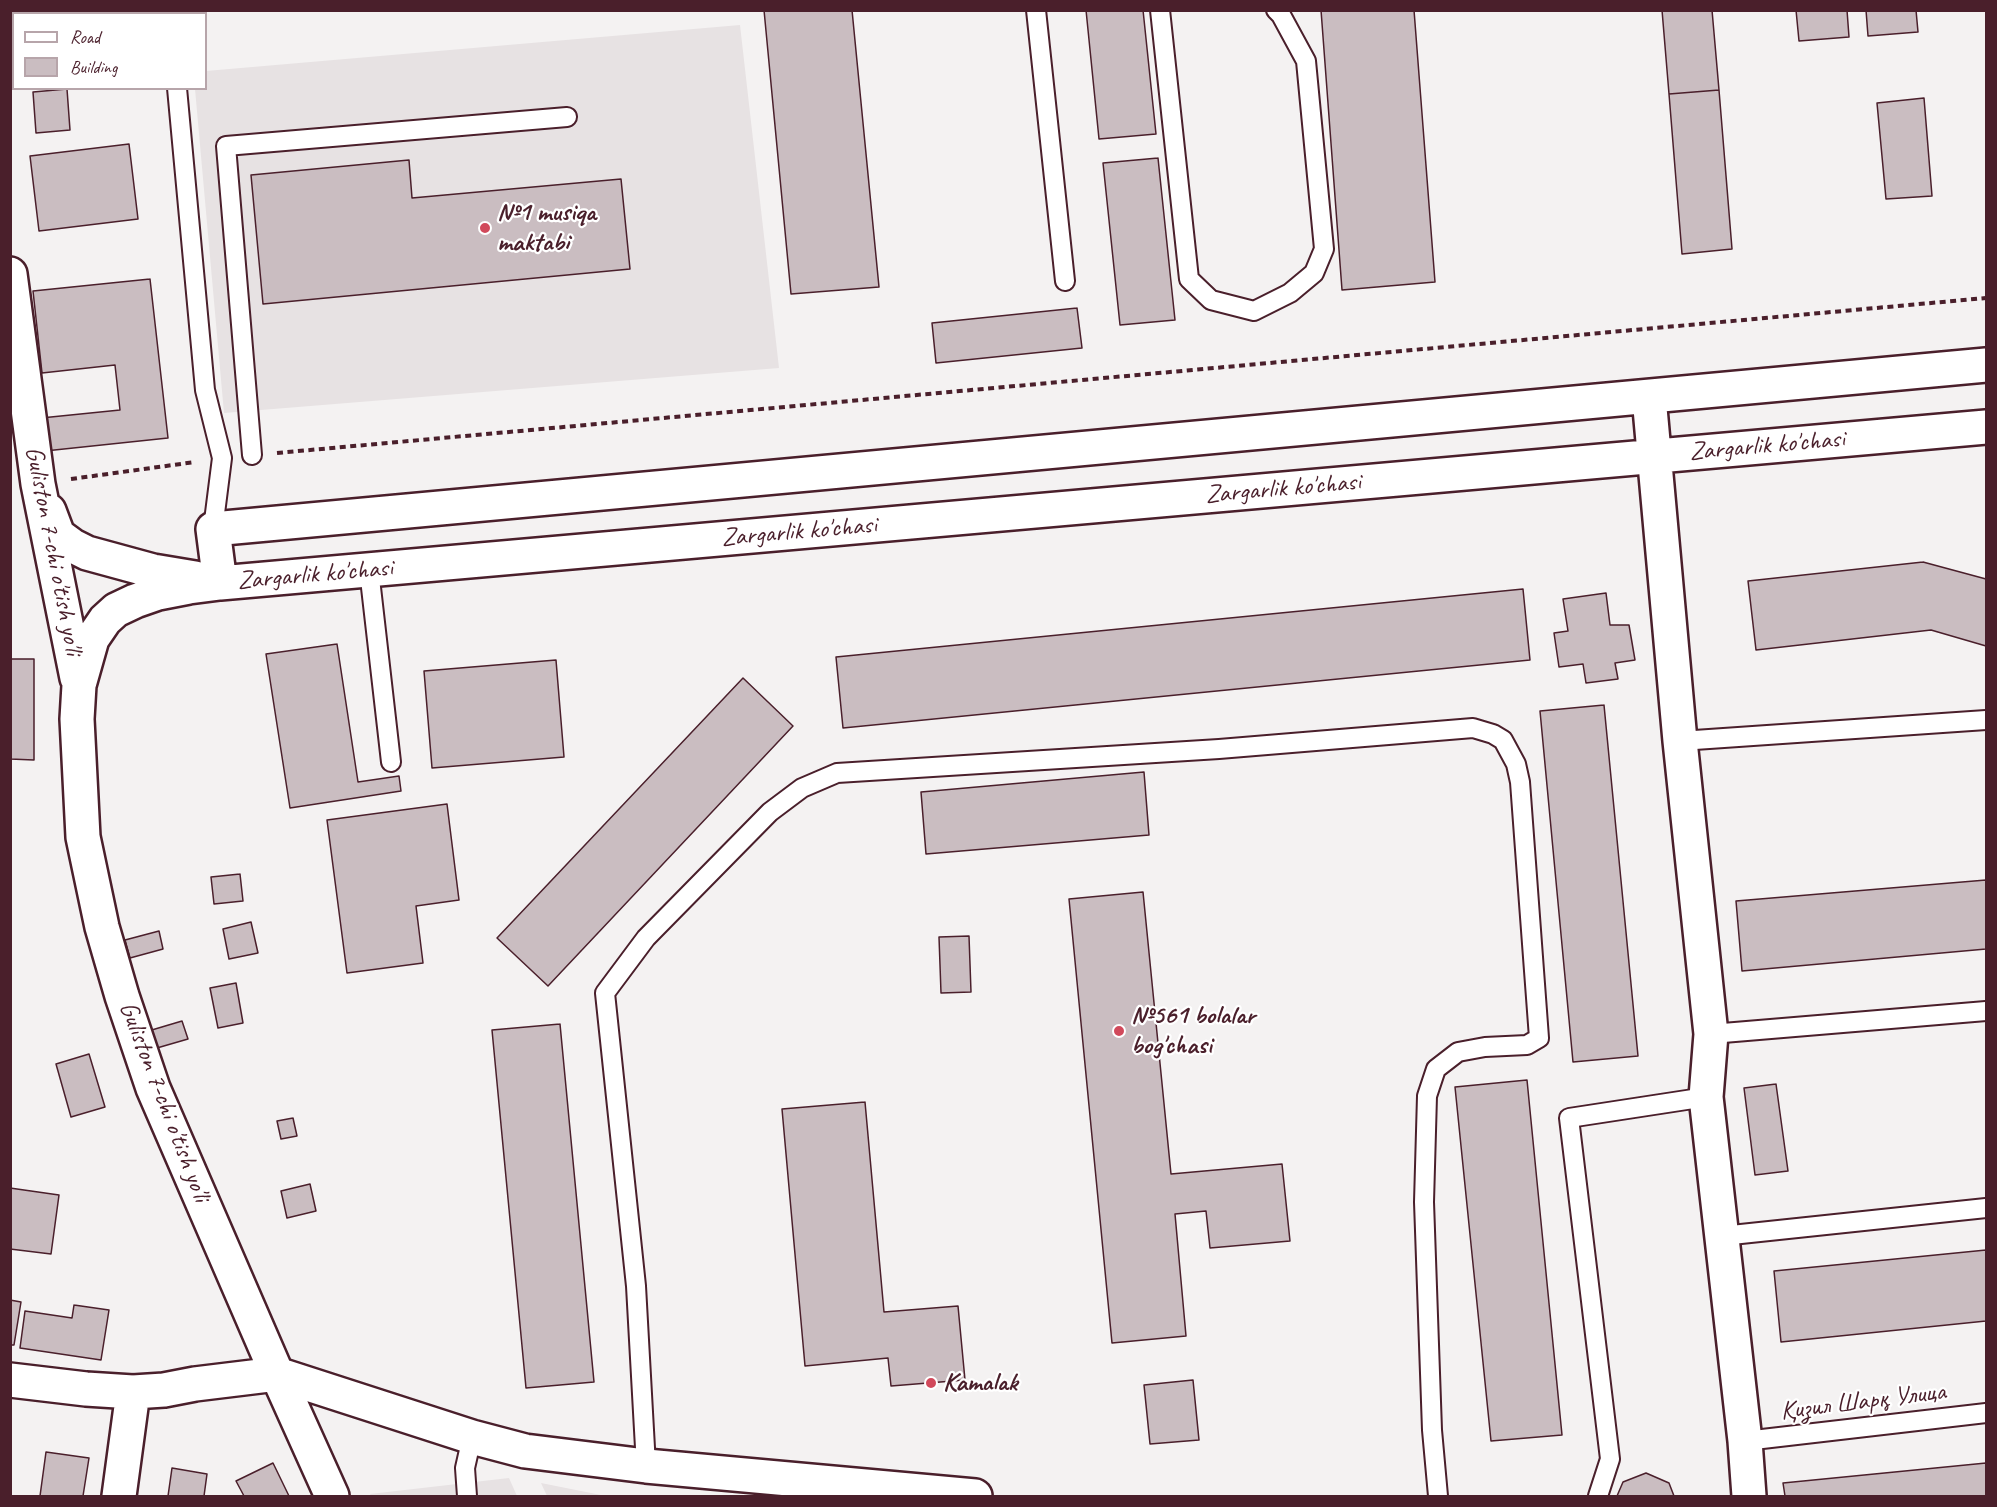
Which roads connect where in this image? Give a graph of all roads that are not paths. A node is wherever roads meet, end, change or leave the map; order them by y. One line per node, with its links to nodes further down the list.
1 (1036, 10): 7 (lane)
2 (1160, 10): 3 (lane)
3 (1276, 10)
4 (177, 90): 14 (lane)
5 (567, 117): 11 (lane)
6 (10, 274): 13 (street, Guliston 7-chi o'tish yo'li)
7 (1065, 281)
8 (1986, 365): 9 (street)
9 (1649, 397): 12 (street); 14 (street)
10 (1986, 427): 12 (street, Zargarlik ko'chasi)
11 (252, 455)
12 (1655, 456): 15 (street, Zargarlik ko'chasi); 19 (street)
13 (38, 484): 16 (street); 17 (street, Guliston 7-chi o'tish yo'li)
14 (213, 529): 16 (street, Zargarlik ko'chasi)
15 (369, 570): 16 (street, Zargarlik ko'chasi); 20 (lane)
16 (220, 583): 17 (street, Guliston 7-chi o'tish yo'li)
17 (79, 685): 26 (street, Guliston 7-chi o'tish yo'li)
18 (1986, 720): 19 (lane)
19 (1680, 741): 22 (street)
20 (391, 762)
21 (1986, 1011): 22 (lane)
22 (1711, 1034): 23 (street)
23 (1706, 1097): 25 (street); 38 (lane)
24 (1986, 1208): 25 (lane)
25 (1722, 1236): 31 (street)
26 (277, 1374): 28 (street); 30 (street); 34 (street, Guliston 7-chi o'tish yo'li)
27 (10, 1380): 28 (street)
28 (133, 1392): 33 (street)
29 (1986, 1413): 31 (lane, Қизил Шарқ Улица)
30 (472, 1437): 32 (street); 35 (lane)
31 (1745, 1442): 39 (street)
32 (646, 1466): 36 (street); 37 (lane)
33 (119, 1497)
34 (332, 1497)
35 (467, 1497)
36 (975, 1497)
37 (1438, 1497)
38 (1598, 1497)
39 (1749, 1497)

